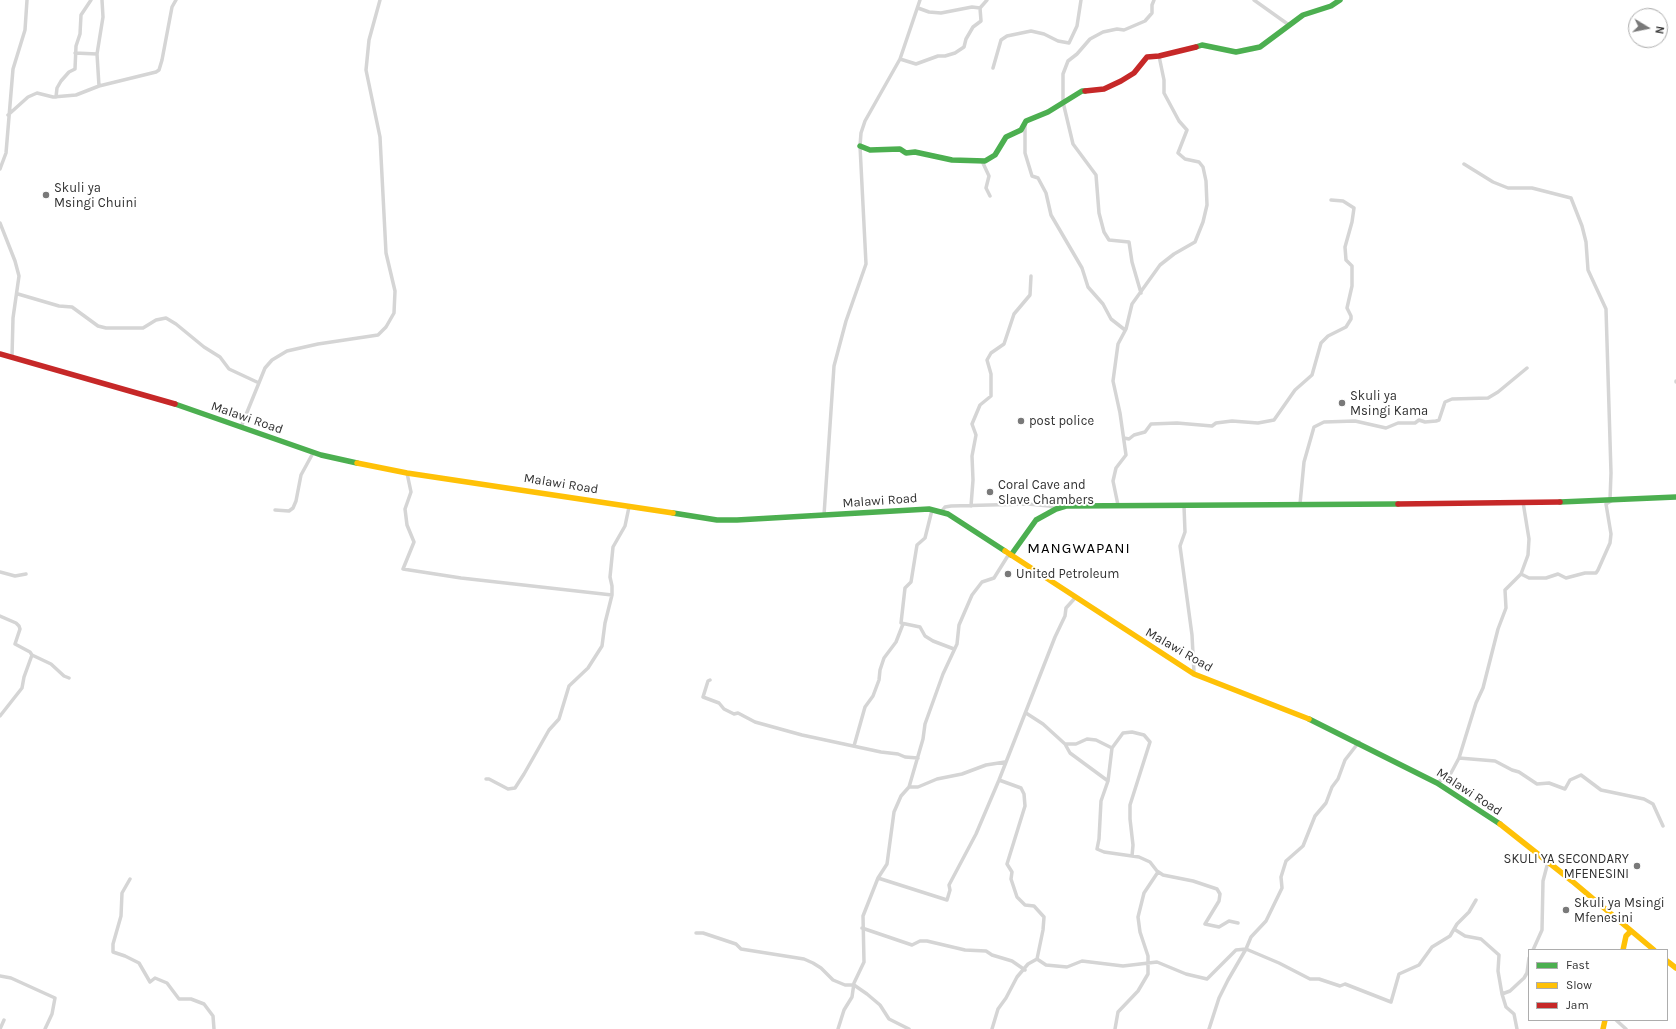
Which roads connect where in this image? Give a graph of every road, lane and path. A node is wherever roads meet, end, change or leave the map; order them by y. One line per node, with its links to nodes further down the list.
1 (27, 0): 23 (street)
2 (91, 0): 15 (street)
3 (102, 0): 16 (street)
4 (176, 0): 20 (street)
5 (380, 0): 39 (street)
6 (920, 0): 12 (street)
7 (987, 0): 13 (street)
8 (1081, 0): 19 (street)
9 (1154, 0): 22 (street)
10 (1254, 0): 14 (street)
11 (1340, 0): 14 (main road)
12 (918, 8): 13 (street); 18 (street)
13 (980, 8): 18 (street)
14 (1288, 25): 17 (main road)
15 (75, 53): 16 (street); 21 (street)
16 (97, 54): 20 (street)
17 (1159, 56): 22 (main road); 33 (street)
18 (900, 59): 25 (street)
19 (993, 68)
20 (98, 86): 21 (street)
21 (56, 97): 23 (street)
22 (1063, 102): 24 (main road); 33 (street)
23 (8, 116): 28 (street)
24 (1025, 125): 26 (main road); 35 (street)
25 (860, 146): 26 (main road); 56 (street)
26 (982, 161): 29 (street)
27 (1464, 164): 45 (street)
28 (0, 169)
29 (990, 196)
30 (1331, 200): 41 (street)
31 (0, 223): 34 (street)
32 (1031, 276): 49 (street)
33 (1141, 293): 35 (street)
34 (18, 294): 37 (street); 39 (street)
35 (1125, 330): 41 (street)
36 (0, 354): 37 (main road, Malawi Road)
37 (12, 357): 40 (main road, Malawi Road)
38 (1527, 368): 47 (street)
39 (259, 384): 40 (street)
40 (241, 428): 42 (main road, Malawi Road)
41 (1124, 438): 48 (street)
42 (313, 453): 43 (main road, Malawi Road); 53 (street)
43 (407, 473): 51 (main road, Malawi Road); 61 (street)
44 (1676, 497): 45 (main road)
45 (1611, 500): 46 (main road); 60 (street)
46 (1523, 502): 47 (main road); 60 (street)
47 (1300, 504): 50 (main road)
48 (1118, 505): 50 (main road); 52 (main road)
49 (971, 506): 52 (street); 55 (street)
50 (1184, 506): 67 (street)
51 (630, 507): 56 (main road, Malawi Road); 61 (street)
52 (1056, 509): 57 (main road)
53 (275, 510)
54 (932, 510): 55 (main road, Malawi Road); 56 (main road, Malawi Road); 64 (street)
55 (941, 512): 57 (main road, Malawi Road)
56 (824, 515)
57 (1010, 555): 62 (main road, Malawi Road); 65 (street)
58 (0, 572): 59 (street)
59 (26, 574)
60 (1521, 574): 77 (street)
61 (612, 595): 79 (street)
62 (1075, 598): 67 (main road, Malawi Road); 70 (street)
63 (0, 616): 66 (street)
64 (904, 624): 65 (street); 74 (street)
65 (954, 649): 76 (street)
66 (32, 655): 68 (street); 71 (street)
67 (1194, 674): 72 (main road, Malawi Road)
68 (69, 678)
69 (710, 680): 74 (street)
70 (1026, 714): 73 (street); 78 (street)
71 (0, 716)
72 (1359, 742): 82 (main road, Malawi Road); 96 (street)
73 (1065, 744): 75 (street); 81 (street)
74 (854, 746): 76 (street)
75 (1112, 748): 81 (street); 85 (street)
76 (918, 758): 83 (street)
77 (1459, 758): 82 (street); 84 (street)
78 (1005, 762): 80 (street); 83 (street)
79 (486, 779)
80 (999, 780): 88 (street); 100 (street)
81 (1108, 781): 85 (street)
82 (1437, 783): 86 (main road, Malawi Road)
83 (909, 787): 88 (street)
84 (1663, 826)
85 (1132, 856): 87 (street)
86 (1548, 862): 94 (main road, Malawi Road); 97 (street)
87 (1158, 872): 91 (street); 101 (street)
88 (878, 878): 92 (street)
89 (130, 879): 113 (street)
90 (1476, 900): 93 (street)
91 (1238, 923)
92 (862, 928): 105 (street); 107 (street)
93 (1454, 929): 96 (street); 108 (street)
94 (1631, 931): 98 (main road); 99 (main road, Malawi Road)
95 (696, 933): 107 (street)
96 (1246, 949): 101 (street); 118 (street)
97 (1533, 949)
98 (1623, 949)
99 (1653, 949)
100 (1037, 959): 101 (street); 105 (street)
101 (1149, 961): 117 (street)
102 (1668, 962): 104 (main road)
103 (1528, 966): 108 (street)
104 (1676, 968)
105 (1025, 970): 116 (street)
106 (0, 976): 112 (street)
107 (854, 986): 114 (street); 115 (street)
108 (1502, 994): 119 (street)
109 (4, 1020): 111 (street)
110 (1617, 1021): 120 (street)
111 (0, 1029)
112 (45, 1029)
113 (214, 1029)
114 (838, 1029)
115 (909, 1029)
116 (992, 1029)
117 (1115, 1029)
118 (1210, 1029)
119 (1517, 1029)
120 (1626, 1029)

